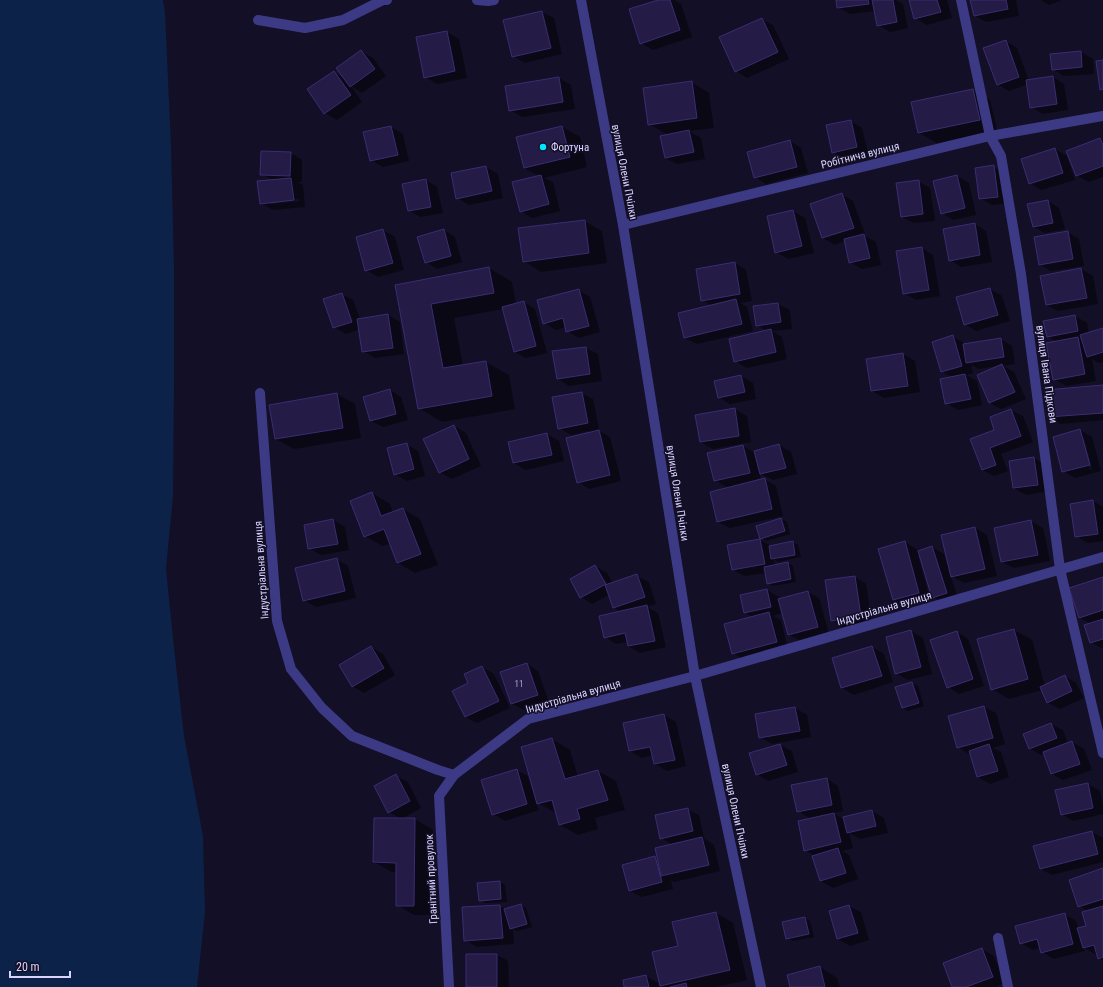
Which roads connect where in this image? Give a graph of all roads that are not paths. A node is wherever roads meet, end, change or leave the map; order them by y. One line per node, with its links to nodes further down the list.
1 (387, 0): 6 (street)
2 (476, 0): 3 (street)
3 (494, 0)
4 (581, 0): 9 (street, вулиця Олени Пчілки)
5 (961, 0): 8 (street, вулиця Івана Підкови)
6 (258, 20)
7 (1103, 116): 8 (street, Робітнича вулиця)
8 (990, 136): 9 (street, Робітнича вулиця); 12 (street, вулиця Івана Підкови)
9 (623, 225): 13 (street, вулиця Олени Пчілки)
10 (260, 393): 15 (street, Індустріальна вулиця)
11 (1103, 557): 12 (street, Індустріальна вулиця)
12 (1060, 569): 13 (street, Індустріальна вулиця); 14 (street, вулиця Івана Підкови)
13 (695, 676): 15 (street, Індустріальна вулиця); 18 (street, вулиця Олени Пчілки)
14 (1103, 753)
15 (454, 775): 17 (street, Гранітний провулок)
16 (998, 938): 19 (street)
17 (449, 987)
18 (761, 987)
19 (1008, 987)

